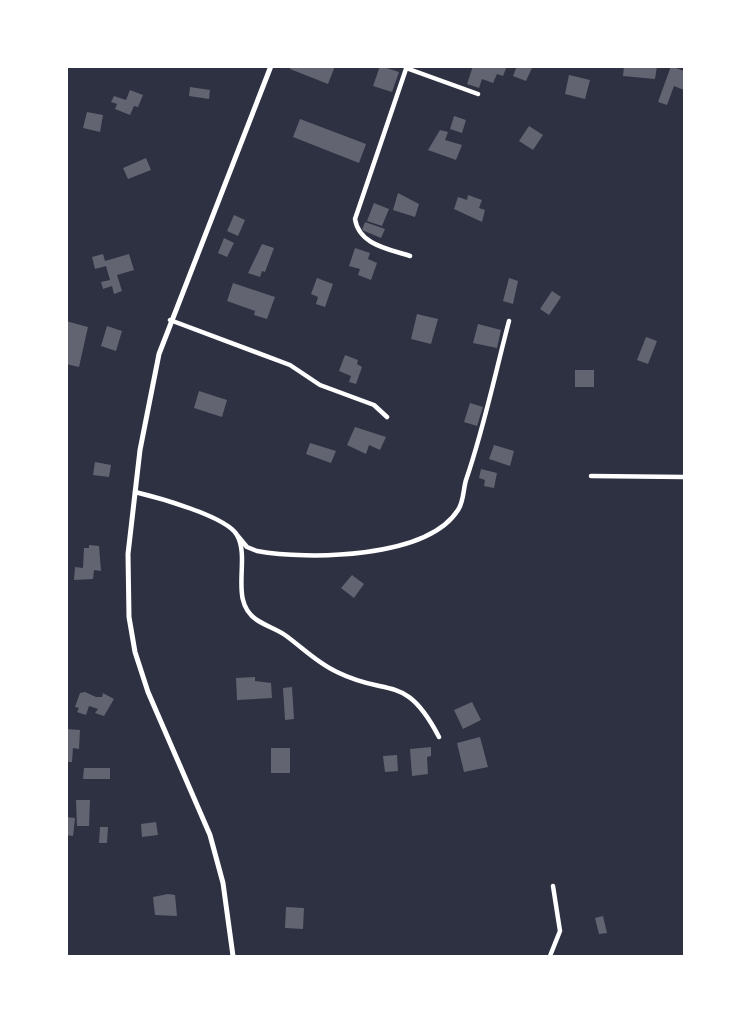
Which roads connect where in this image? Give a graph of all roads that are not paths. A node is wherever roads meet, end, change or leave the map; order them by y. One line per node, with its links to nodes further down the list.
1 (271, 66): 5 (street)
2 (406, 67): 3 (street); 4 (street)
3 (478, 94)
4 (410, 256)
5 (170, 320): 7 (street); 10 (street)
6 (509, 321): 11 (street)
7 (387, 417)
8 (591, 476): 9 (street)
9 (684, 477)
10 (134, 492): 11 (street); 14 (street)
11 (237, 535): 12 (street)
12 (439, 737)
13 (552, 886): 15 (street)
14 (233, 957)
15 (550, 957)

